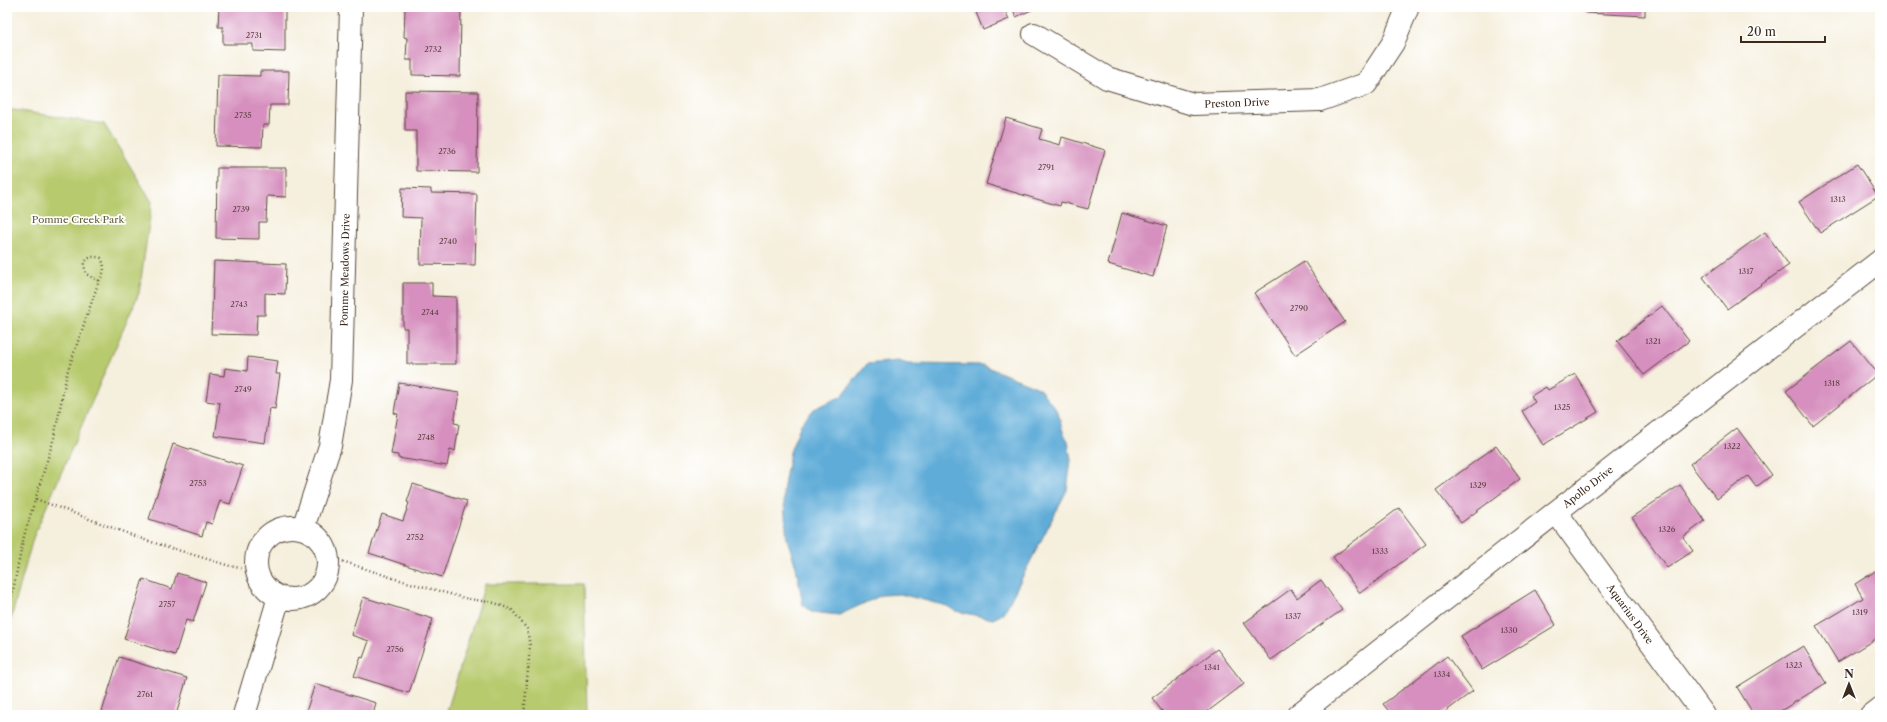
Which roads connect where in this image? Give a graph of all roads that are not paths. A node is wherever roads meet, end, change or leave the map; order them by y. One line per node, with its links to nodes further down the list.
1 (351, 7): 6 (street, Pomme Meadows Drive)
2 (1408, 7): 3 (street, Preston Drive)
3 (1034, 34)
4 (1880, 261): 5 (street, Apollo Drive)
5 (1556, 512): 10 (street, Apollo Drive); 11 (street, Aquarius Drive)
6 (303, 528): 7 (street); 7 (street)
7 (279, 597): 9 (street)
8 (1880, 708): 12 (street)
9 (244, 715)
10 (1298, 715)
11 (1704, 715)
12 (1871, 715)

